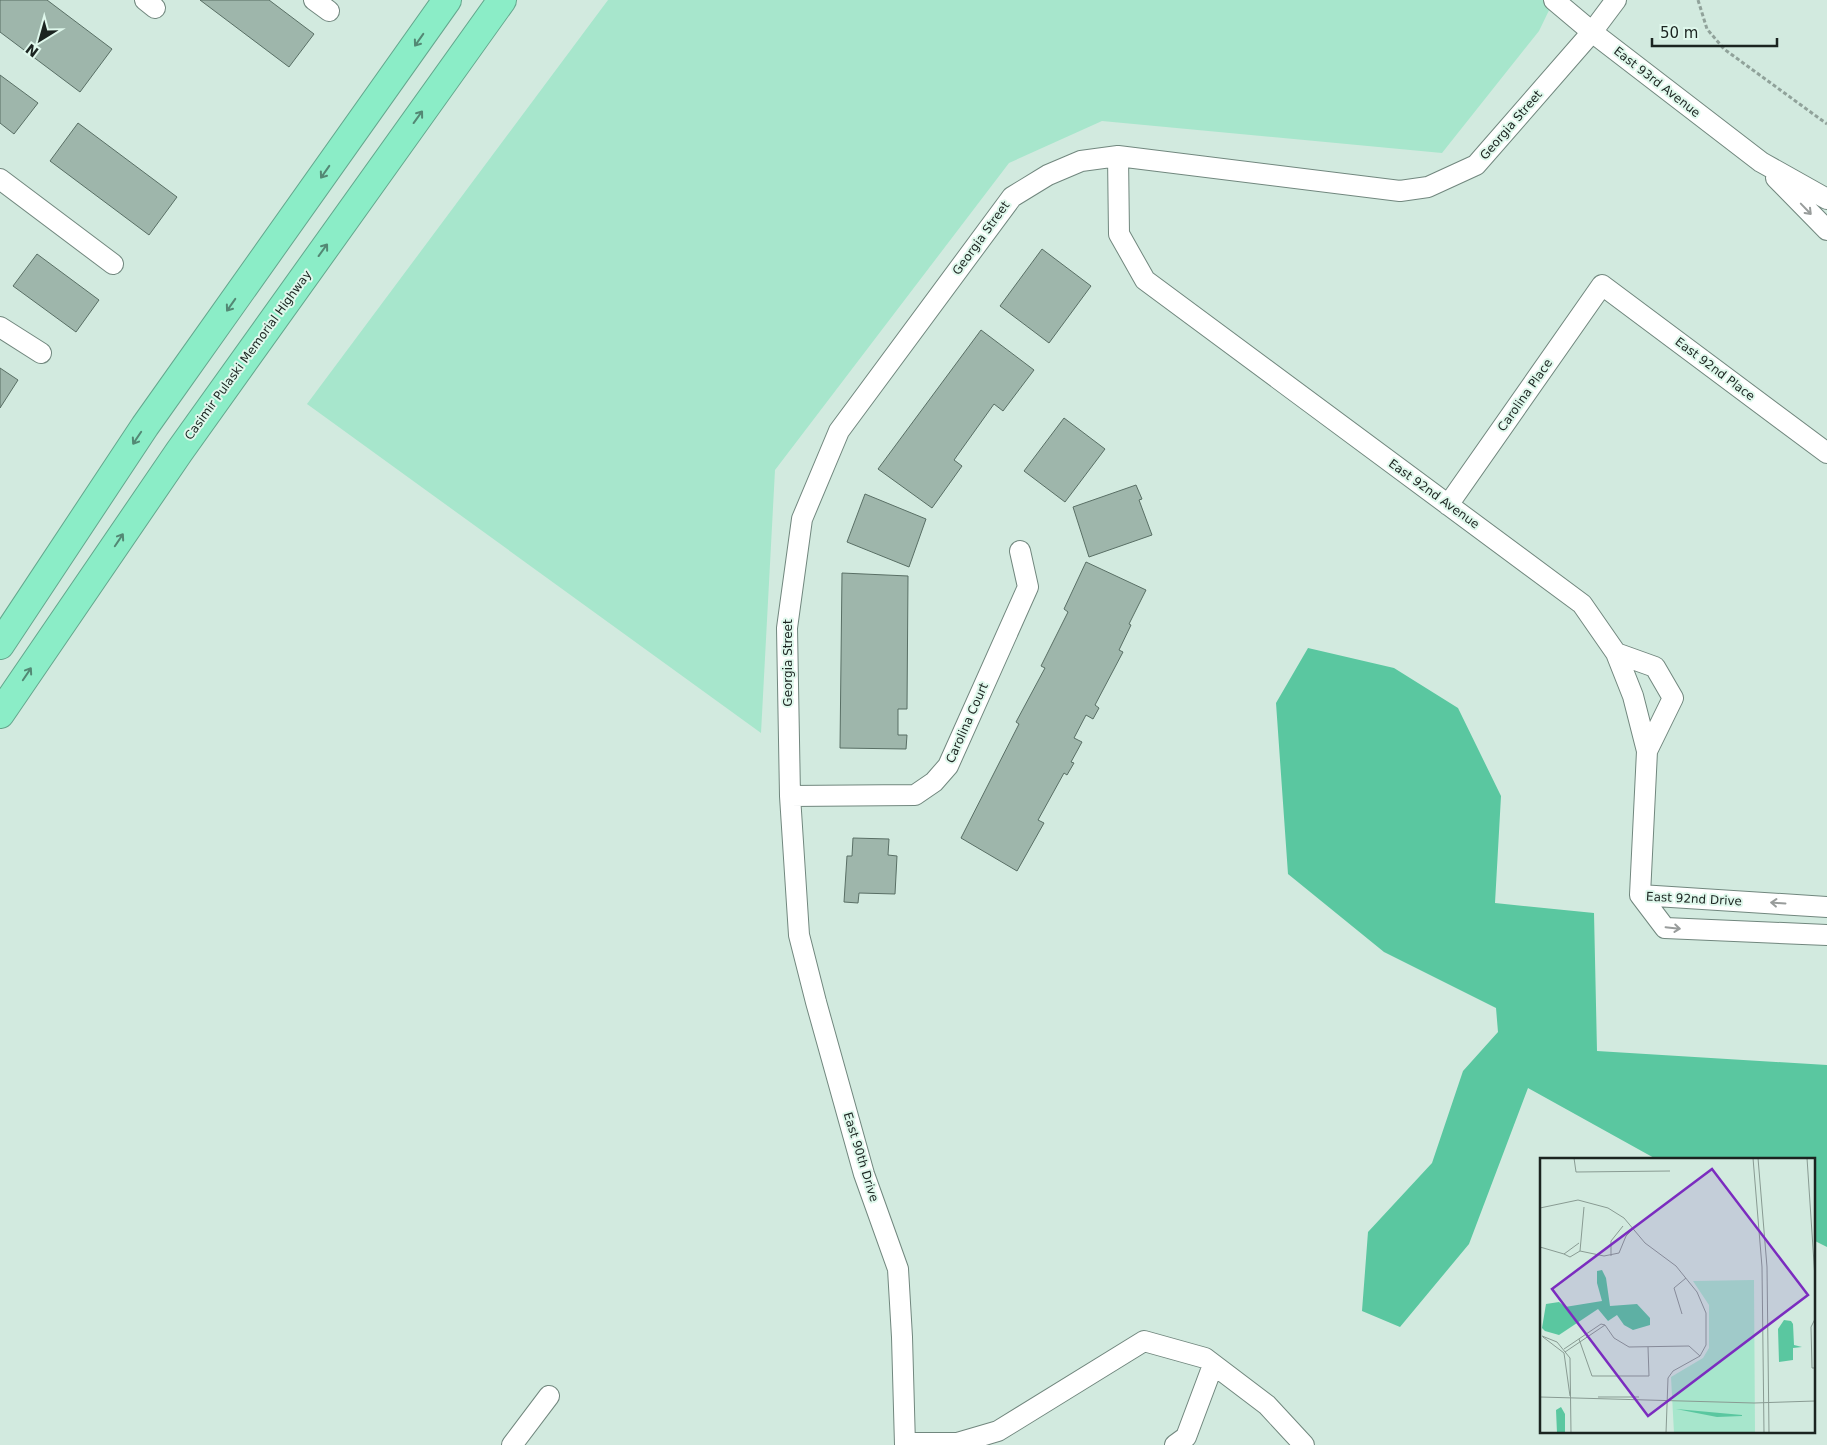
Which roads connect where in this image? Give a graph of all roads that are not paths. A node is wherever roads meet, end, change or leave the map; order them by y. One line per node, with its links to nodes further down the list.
1 (447, 0): 18 (highway, one-way to 18)
2 (502, 0): 20 (highway, Casimir Pulaski Memorial Highway, one-way to 2)
3 (1554, 0): 5 (street, East 93rd Avenue)
4 (1616, 0): 5 (street, Georgia Street)
5 (1592, 32): 6 (street, Georgia Street); 7 (street, East 93rd Avenue)
6 (1118, 156): 16 (street, East 92nd Avenue); 22 (street, Georgia Street)
7 (1760, 162): 9 (street, East 93rd Avenue); 10 (street, East 93rd Avenue, one-way to 10)
8 (0, 179): 11 (street)
9 (1827, 199)
10 (1827, 230)
11 (113, 264)
12 (1602, 286): 15 (street, East 92nd Place); 16 (street, Carolina Place)
13 (0, 326): 14 (street)
14 (40, 353)
15 (1827, 453)
16 (1448, 504): 19 (street, East 92nd Avenue)
17 (1020, 551): 22 (street, Carolina Court)
18 (0, 645)
19 (1616, 652): 21 (street, East 92nd Avenue); 21 (street)
20 (0, 714)
21 (1647, 751): 24 (street, East 92nd Avenue)
22 (790, 796): 23 (street, Georgia Street)
23 (795, 871): 29 (street, East 90th Drive)
24 (1640, 895): 25 (street, East 92nd Drive, one-way to 24); 26 (street, East 92nd Drive, one-way to 26)
25 (1827, 907)
26 (1827, 935)
27 (1213, 1365): 29 (street); 31 (street); 32 (street)
28 (550, 1396): 30 (street)
29 (905, 1444)
30 (512, 1445)
31 (1175, 1445)
32 (1304, 1445)

